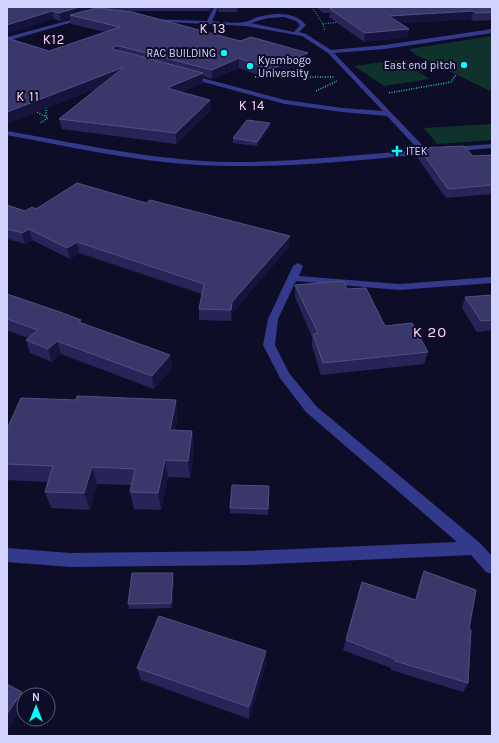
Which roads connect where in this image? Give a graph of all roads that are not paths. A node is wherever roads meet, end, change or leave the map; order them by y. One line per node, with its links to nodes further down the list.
1 (216, 7): 6 (street)
2 (273, 9): 4 (street)
3 (92, 14): 10 (street)
4 (266, 17): 7 (street); 9 (street)
5 (141, 19): 6 (street)
6 (209, 22): 7 (street)
7 (246, 24): 9 (street)
8 (492, 31): 11 (street)
9 (296, 33): 11 (street)
10 (7, 39)
11 (330, 52): 13 (street)
12 (177, 73): 13 (street)
13 (388, 114): 16 (street)
14 (7, 133): 16 (street)
15 (492, 146): 16 (street)
16 (424, 151)
17 (298, 266): 18 (street)
18 (292, 278): 19 (street); 20 (street)
19 (492, 280)
20 (475, 548): 21 (street); 22 (street)
21 (7, 555)
22 (492, 567)

